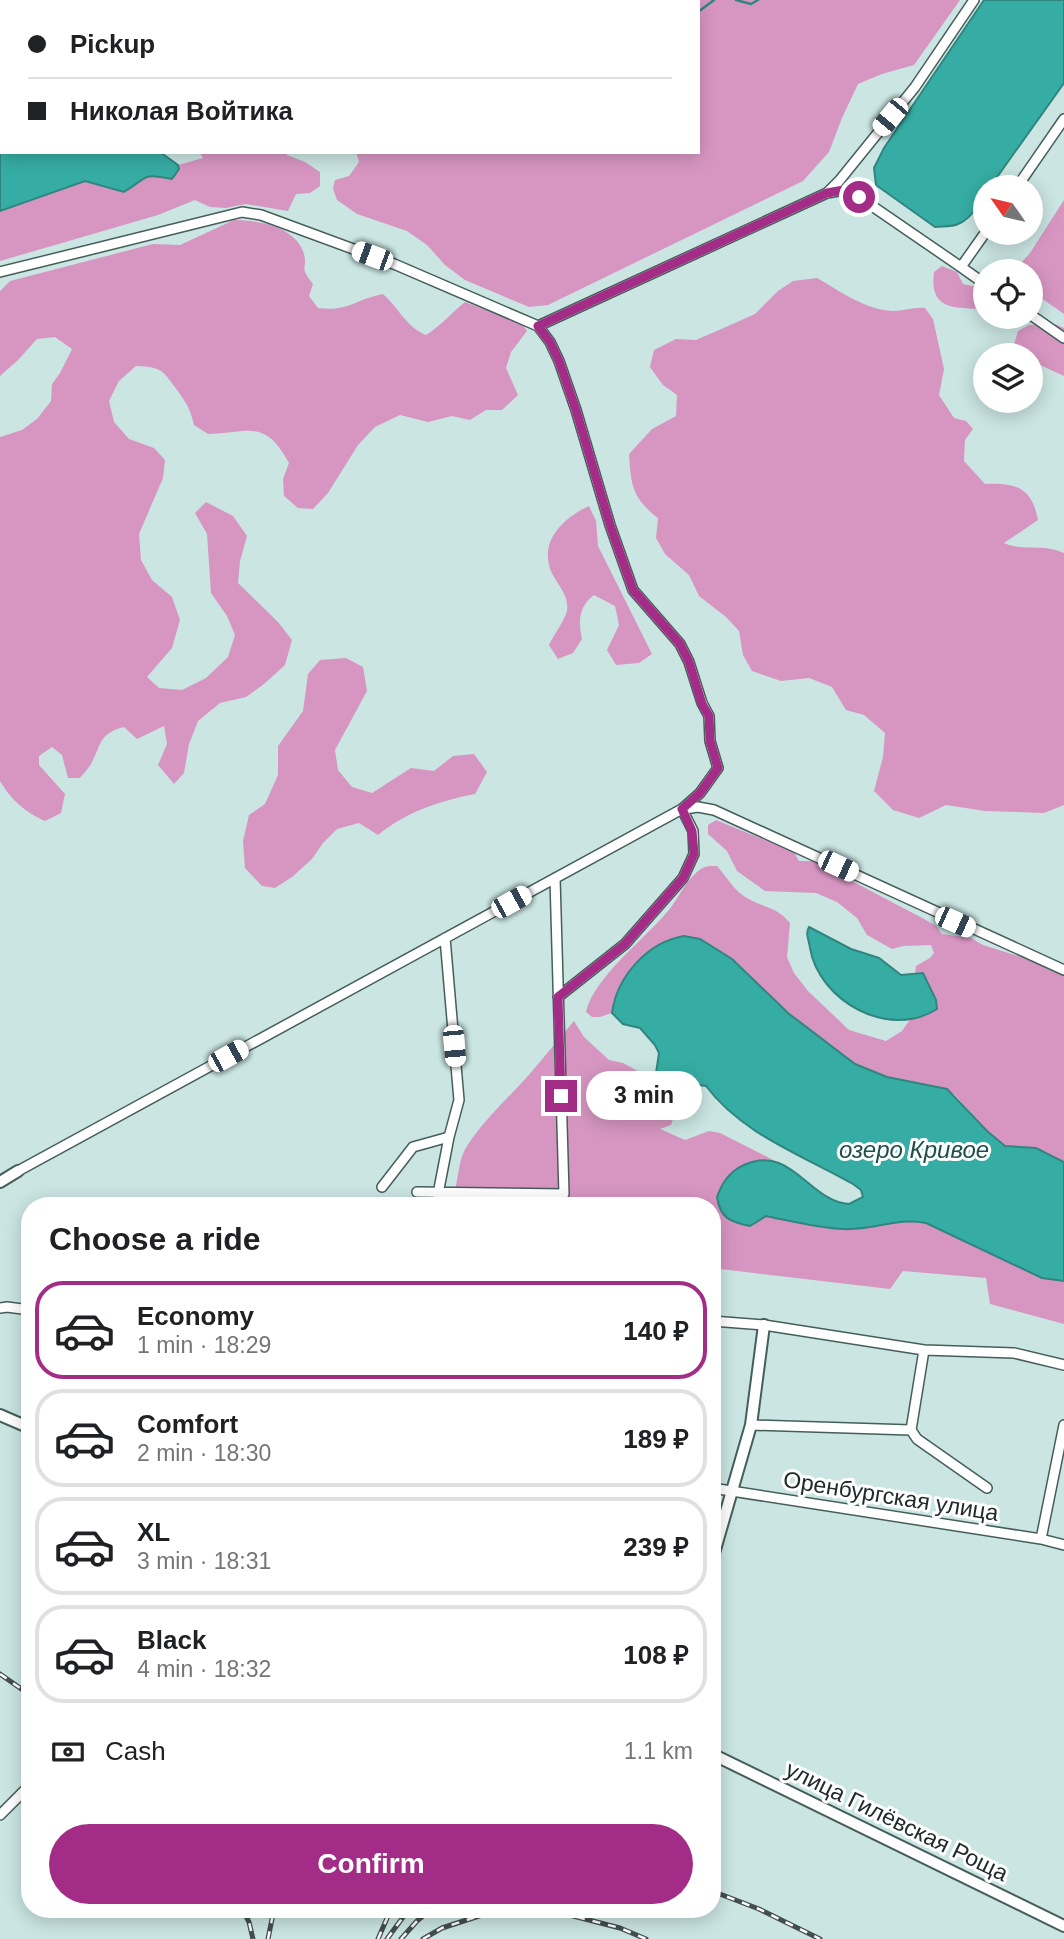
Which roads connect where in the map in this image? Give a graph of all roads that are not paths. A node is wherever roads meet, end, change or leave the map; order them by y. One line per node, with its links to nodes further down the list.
1 (974, 0): 4 (street)
2 (1064, 118): 3 (street)
3 (1025, 175)
4 (827, 193): 6 (street); 10 (street)
5 (977, 245): 6 (street)
6 (961, 267): 8 (street)
7 (0, 272): 10 (street)
8 (973, 276)
9 (1043, 324): 11 (street)
10 (538, 326): 12 (street)
11 (1064, 338)
12 (682, 809): 13 (street); 15 (street); 16 (street)
13 (555, 878): 14 (street); 16 (street)
14 (445, 938): 17 (street); 18 (street)
15 (1064, 970)
16 (558, 997): 22 (street)
17 (449, 1138): 20 (street); 22 (street)
18 (18, 1171): 19 (street)
19 (0, 1182)
20 (382, 1186)
21 (417, 1192): 22 (street)
22 (438, 1192): 23 (street)
23 (439, 1197)
24 (0, 1308): 25 (street)
25 (21, 1309)
26 (721, 1322): 27 (street)
27 (764, 1325): 28 (street); 32 (street)
28 (925, 1350): 29 (street); 34 (street)
29 (1064, 1365)
30 (0, 1415): 31 (street)
31 (21, 1424)
32 (751, 1424): 34 (street); 37 (street)
33 (1064, 1425): 39 (street)
34 (911, 1430): 35 (street)
35 (987, 1488)
36 (721, 1489): 37 (street, Оренбургская улица)
37 (733, 1491): 38 (street); 39 (street, Оренбургская улица)
38 (721, 1530)
39 (1041, 1538): 40 (street, Оренбургская улица)
40 (1064, 1545)
41 (721, 1758): 44 (street, улица Гилёвская Роща)
42 (21, 1794): 43 (street)
43 (0, 1815)
44 (1062, 1922)

